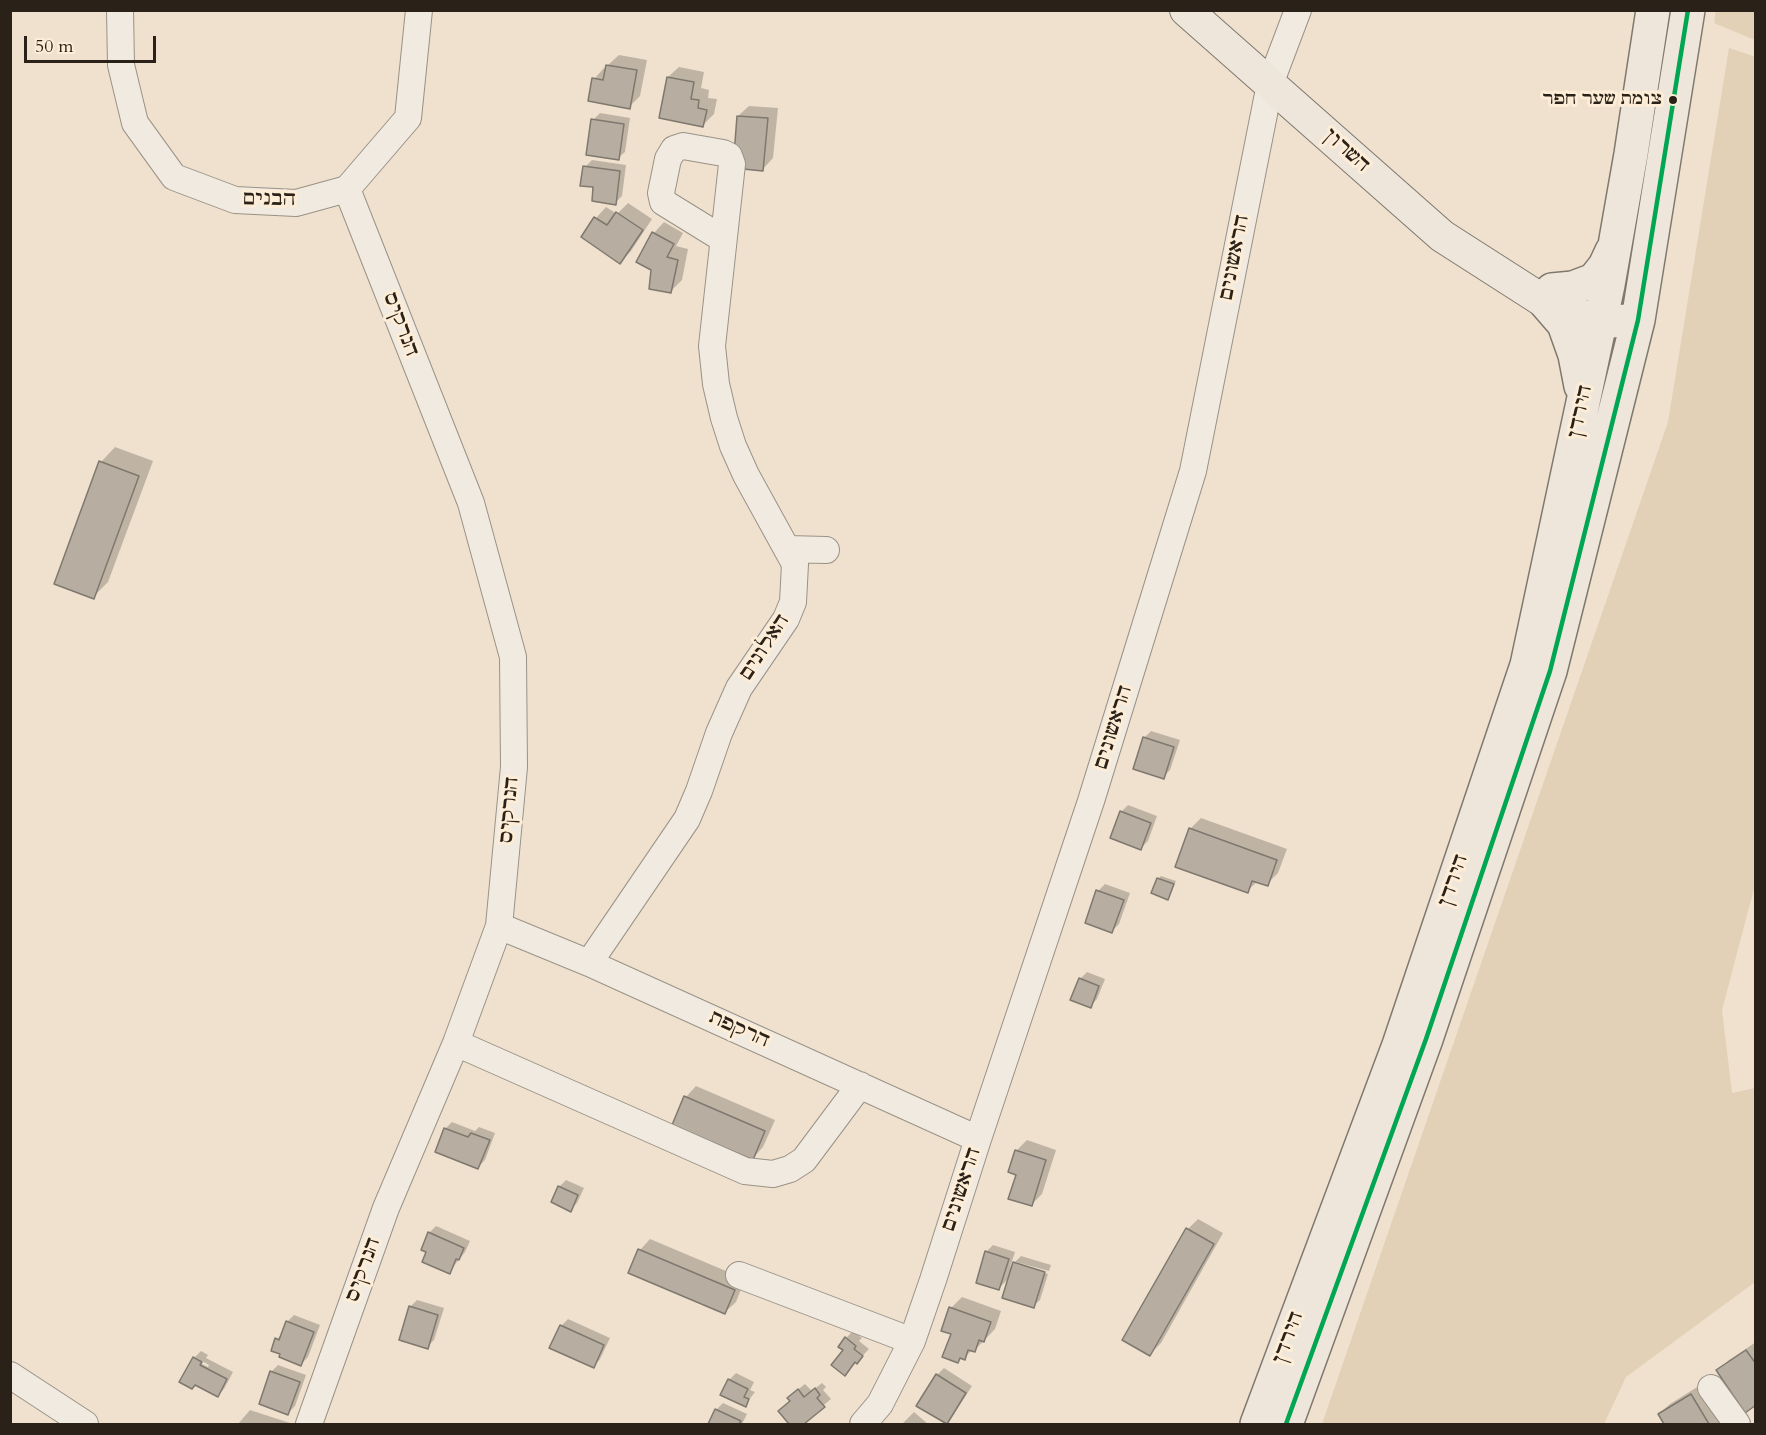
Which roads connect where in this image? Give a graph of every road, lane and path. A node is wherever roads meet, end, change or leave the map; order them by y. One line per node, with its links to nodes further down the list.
1 (120, 10): 8 (street, הבנים)
2 (419, 10): 8 (street)
3 (1186, 10): 7 (main road, השרון)
4 (1298, 10): 7 (street, הראשונים)
5 (1653, 10): 10 (highway)
6 (1688, 10): 13 (highway, הירדן)
7 (1270, 84): 11 (main road, השרון); 21 (street, הראשונים)
8 (347, 189): 17 (street, הנרקיס)
9 (723, 239): 15 (street, האלונים)
10 (1616, 240): 11 (highway); 12 (highway, הירדן)
11 (1549, 296): 12 (main road, השרון); 14 (highway)
12 (1602, 311): 13 (main road, השרון); 14 (highway, הירדן)
13 (1638, 320): 30 (highway, הירדן)
14 (1584, 399): 29 (highway, הירדן)
15 (788, 549): 16 (street); 18 (street, האלונים)
16 (826, 550)
17 (499, 927): 18 (street, הרקפת); 19 (street, הנרקיס)
18 (589, 963): 20 (street, הרקפת)
19 (456, 1043): 20 (street); 27 (street, הנרקיס)
20 (860, 1085): 21 (street, הרקפת)
21 (978, 1139): 23 (street, הראשונים)
22 (739, 1275): 23 (street)
23 (912, 1341): 28 (street, הראשונים)
24 (10, 1375): 26 (street)
25 (1711, 1388): 31 (street)
26 (85, 1425)
27 (309, 1425)
28 (863, 1425)
29 (1257, 1425)
30 (1286, 1425)
31 (1737, 1425)

